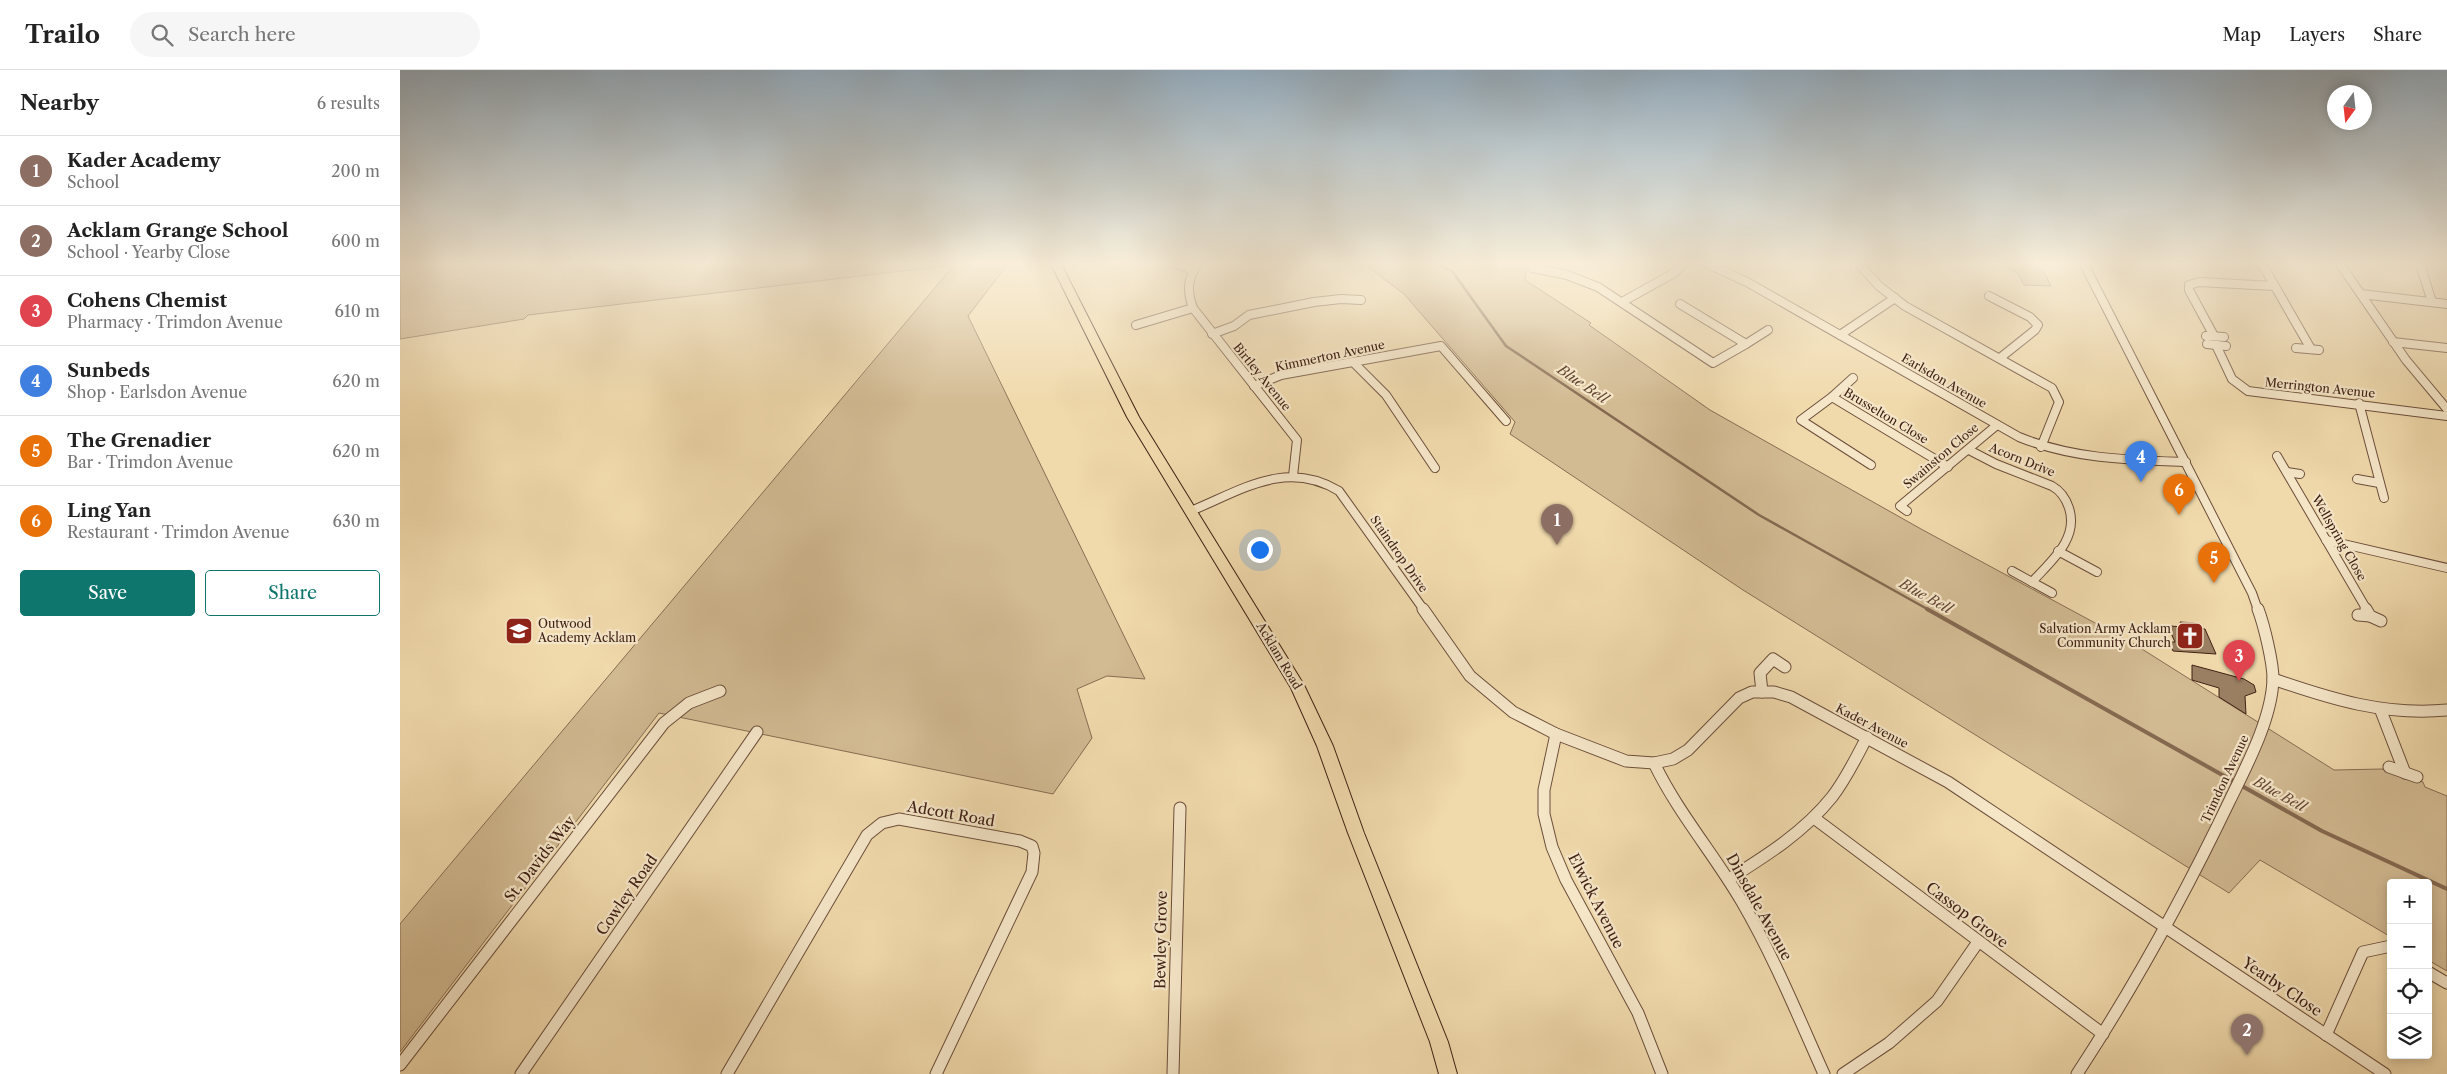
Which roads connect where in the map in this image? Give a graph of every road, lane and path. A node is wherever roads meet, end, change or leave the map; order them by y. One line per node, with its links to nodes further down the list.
1 (1080, 311): 54 (main road, Acklam Road)
2 (1183, 311): 15 (street)
3 (1195, 311): 17 (street, Birtley Avenue)
4 (1270, 311): 17 (street)
5 (1635, 311): 21 (street)
6 (1691, 311): 21 (street)
7 (1798, 311): 18 (street, Earlsdon Avenue)
8 (1875, 311): 18 (street)
9 (1914, 311): 30 (street)
10 (2017, 311): 30 (street)
11 (2108, 311): 44 (street, Trimdon Avenue)
12 (2199, 311): 19 (street)
13 (2289, 311): 28 (street)
14 (2372, 311): 20 (street)
15 (1136, 325)
16 (1768, 330): 21 (street)
17 (1212, 334): 33 (street, Birtley Avenue)
18 (1840, 335): 39 (street, Earlsdon Avenue)
19 (2224, 336)
20 (2393, 342): 27 (street); 36 (street)
21 (1746, 344)
22 (2207, 344): 23 (street)
23 (2216, 345): 25 (street); 35 (street, Merrington Avenue)
24 (1441, 346): 31 (street, Kimmerton Avenue); 38 (street)
25 (2226, 346)
26 (2296, 348): 28 (street)
27 (2447, 348)
28 (2311, 349): 29 (street)
29 (2320, 350)
30 (2000, 358): 40 (street)
31 (1353, 362): 33 (street, Kimmerton Avenue); 46 (street)
32 (1853, 378): 34 (street)
33 (1254, 386): 49 (street, Birtley Avenue)
34 (1832, 397): 43 (street, Brusselton Close); 45 (street, Brusselton Close)
35 (2359, 403): 37 (street, Merrington Avenue); 51 (street)
36 (2447, 409)
37 (2447, 416)
38 (1506, 421)
39 (1997, 425): 40 (street, Earlsdon Avenue); 41 (street, Swainston Close)
40 (2041, 447): 44 (street, Earlsdon Avenue)
41 (1969, 450): 45 (street, Swainston Close); 56 (street, Acorn Drive)
42 (2277, 456): 47 (street, Wellspring Close)
43 (1868, 460)
44 (2186, 462): 66 (street, Trimdon Avenue)
45 (1948, 467): 53 (street, Swainston Close)
46 (1435, 468)
47 (2287, 472): 48 (street); 55 (street, Wellspring Close)
48 (2300, 474)
49 (1293, 476): 54 (street, Staindrop Drive); 72 (street, Staindrop Drive)
50 (2357, 479): 51 (street)
51 (2379, 484): 52 (street)
52 (2384, 498)
53 (1900, 506)
54 (1191, 511): 95 (main road, Acklam Road)
55 (2326, 540): 57 (street); 63 (street, Wellspring Close)
56 (2058, 551): 59 (street); 60 (street, Acorn Drive)
57 (2447, 568)
58 (2012, 571): 60 (street)
59 (2098, 572)
60 (2032, 582): 61 (street)
61 (2052, 593)
62 (2358, 615): 63 (street)
63 (2370, 616): 64 (street)
64 (2381, 621)
65 (1785, 667): 68 (street)
66 (2273, 679): 70 (street); 74 (street, Trimdon Avenue)
67 (720, 691): 90 (street, St. Davids Way)
68 (1762, 692): 73 (street, Kader Avenue); 75 (street, Kader Avenue)
69 (2447, 710): 70 (street)
70 (2381, 711): 77 (street)
71 (757, 732): 91 (street, Cowley Road)
72 (1556, 734): 75 (street, Kader Avenue); 96 (street, Elwick Avenue)
73 (1867, 737): 81 (street); 83 (street, Kader Avenue)
74 (2250, 761): 79 (street, Trimdon Avenue)
75 (1654, 763): 82 (street, Dinsdale Avenue)
76 (2390, 767): 77 (street)
77 (2405, 773): 78 (street)
78 (2417, 777)
79 (2230, 800): 83 (street, Trimdon Avenue)
80 (1180, 808): 94 (street, Bewley Grove)
81 (1814, 818): 82 (street); 84 (street, Cassop Grove)
82 (1729, 879): 97 (street, Dinsdale Avenue)
83 (2163, 926): 88 (street, Trimdon Avenue); 89 (street, Yearby Close)
84 (1978, 942): 88 (street, Cassop Grove); 98 (street)
85 (2387, 947): 89 (street)
86 (2432, 974): 87 (street)
87 (2447, 983)
88 (2103, 1034): 99 (street, Trimdon Avenue)
89 (2326, 1035): 100 (street, Yearby Close)
90 (400, 1065)
91 (522, 1074)
92 (726, 1074): 93 (street, Adcott Road)
93 (936, 1074)
94 (1173, 1074)
95 (1448, 1074)
96 (1662, 1074)
97 (1824, 1074)
98 (1843, 1074)
99 (2077, 1074)
100 (2385, 1074)

